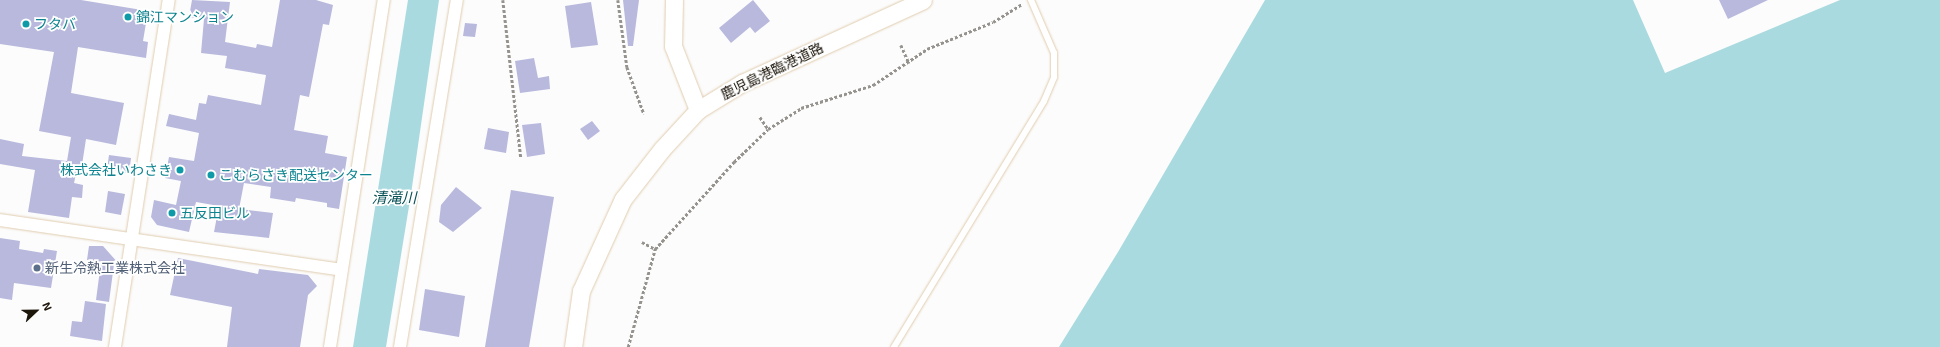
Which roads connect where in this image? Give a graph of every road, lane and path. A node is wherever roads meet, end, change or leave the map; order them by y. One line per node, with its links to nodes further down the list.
1 (169, 0): 18 (street)
2 (384, 0): 21 (street)
3 (458, 0): 24 (street)
4 (504, 0): 16 (path)
5 (618, 0): 13 (path)
6 (674, 0): 12 (street)
7 (923, 0): 12 (street, 鹿児島港臨港道路)
8 (1031, 0): 27 (lane)
9 (1019, 6): 11 (path)
10 (901, 45): 11 (path)
11 (909, 63): 15 (path)
12 (698, 110): 25 (street, 鹿児島港臨港道路)
13 (644, 114)
14 (760, 117): 15 (path)
15 (768, 129): 20 (path)
16 (520, 158)
17 (0, 220): 18 (street)
18 (131, 241): 21 (street); 22 (street)
19 (642, 242): 20 (path)
20 (655, 249): 26 (path)
21 (341, 270): 23 (street)
22 (115, 347)
23 (330, 347)
24 (400, 347)
25 (573, 347)
26 (628, 347)
27 (894, 347)

